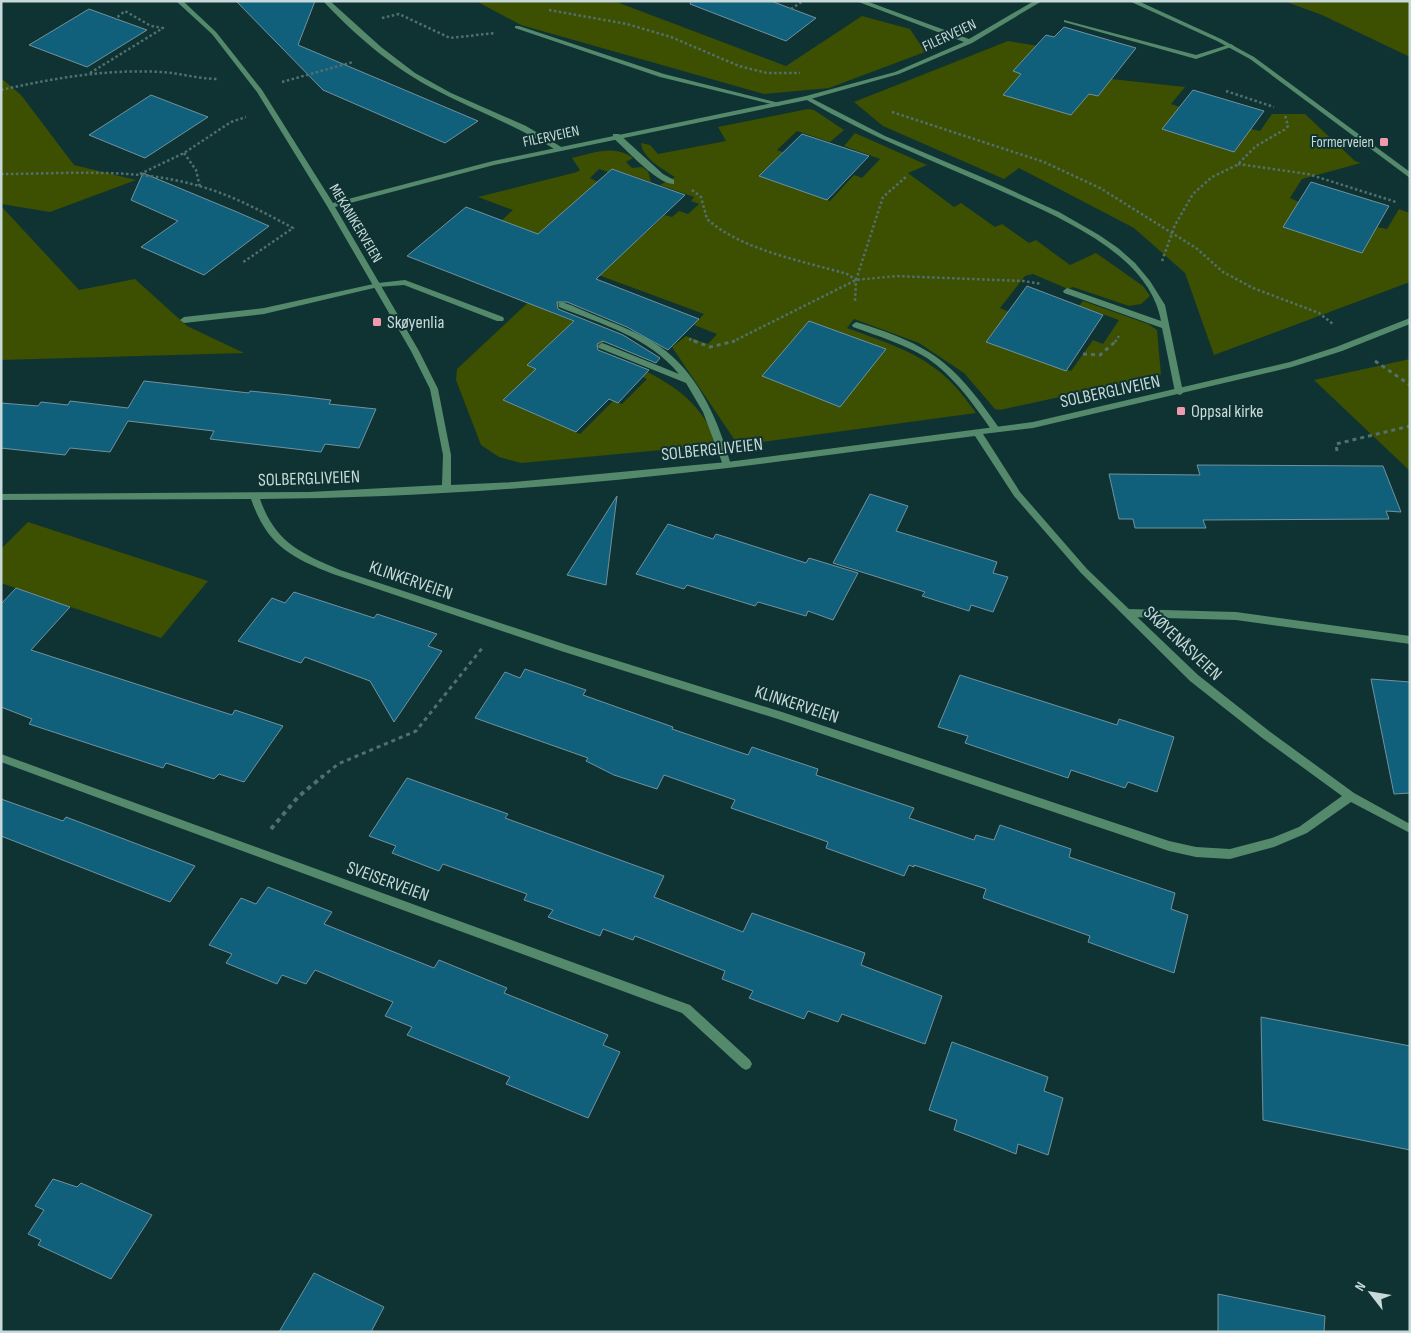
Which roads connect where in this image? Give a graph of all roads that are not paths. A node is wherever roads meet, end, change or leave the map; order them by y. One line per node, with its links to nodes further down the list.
1 (179, 1): 16 (street, MEKANIKERVEIEN)
2 (326, 1): 13 (street)
3 (859, 1): 8 (street)
4 (1038, 1): 8 (street, FILERVEIEN)
5 (1132, 1): 9 (street)
6 (1066, 21): 9 (street)
7 (520, 28): 11 (street, FILERVEIEN)
8 (970, 42): 10 (street, FILERVEIEN)
9 (1231, 46): 14 (street)
10 (807, 98): 11 (street, FILERVEIEN); 24 (street)
11 (779, 104): 12 (street, FILERVEIEN)
12 (616, 136): 13 (street, FILERVEIEN); 15 (street)
13 (559, 148): 16 (street, FILERVEIEN)
14 (1410, 176)
15 (671, 182)
16 (331, 206): 17 (street, MEKANIKERVEIEN)
17 (378, 285): 20 (street); 21 (street); 31 (street, MEKANIKERVEIEN)
18 (1067, 291): 24 (street)
19 (562, 305): 26 (street)
20 (500, 319)
21 (184, 320)
22 (1410, 321): 27 (street, SOLBERGLIVEIEN)
23 (856, 325): 28 (street)
24 (1166, 326): 27 (street)
25 (602, 346): 26 (street)
26 (688, 381): 30 (street)
27 (1179, 392): 28 (street, SOLBERGLIVEIEN)
28 (996, 430): 29 (street, SOLBERGLIVEIEN)
29 (978, 433): 30 (street, SOLBERGLIVEIEN); 34 (street, SKØYENÅSVEIEN)
30 (727, 465): 31 (street, SOLBERGLIVEIEN)
31 (446, 488): 32 (street, SOLBERGLIVEIEN)
32 (255, 496): 33 (street, SOLBERGLIVEIEN); 37 (street, KLINKERVEIEN)
33 (1, 497)
34 (1128, 613): 35 (street); 37 (street, SKØYENÅSVEIEN)
35 (1410, 640)
36 (1, 758): 39 (street, SVEISERVEIEN)
37 (1350, 796): 38 (street, SKØYENÅSVEIEN)
38 (1410, 829)
39 (746, 1064)

